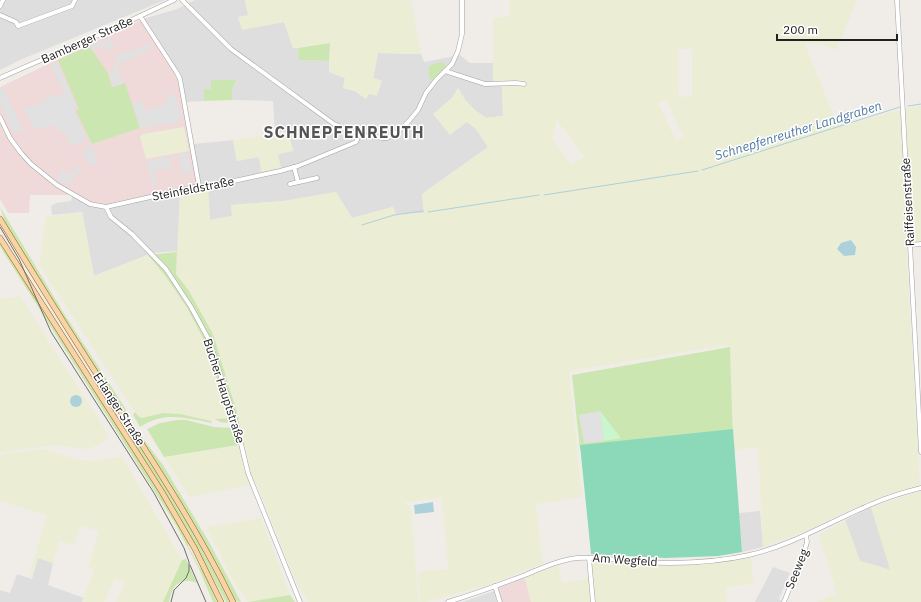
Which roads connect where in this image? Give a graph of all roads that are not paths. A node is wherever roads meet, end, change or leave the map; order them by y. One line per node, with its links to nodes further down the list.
1 (3, 0): 7 (street)
2 (75, 0): 8 (street)
3 (174, 0): 9 (street, Bamberger Straße)
4 (182, 0): 14 (street)
5 (462, 0): 10 (street)
6 (897, 0): 24 (street, Raiffeisenstraße)
7 (0, 6)
8 (0, 15)
9 (140, 16): 11 (street, Bamberger Straße); 19 (street)
10 (446, 71): 12 (street); 14 (street)
11 (0, 78)
12 (524, 84)
13 (0, 117): 20 (street, Steinfeldstraße)
14 (359, 135): 15 (street, Steinfeldstraße)
15 (294, 167): 17 (street); 19 (street, Steinfeldstraße)
16 (317, 178): 17 (street)
17 (298, 182): 18 (street)
18 (290, 184)
19 (199, 186): 20 (street, Steinfeldstraße)
20 (106, 207): 32 (street, Bucher Hauptstraße)
21 (0, 219): 31 (main road, Erlanger Straße)
22 (0, 238): 30 (main road, Erlanger Straße)
23 (921, 244): 24 (street)
24 (910, 245): 25 (street, Raiffeisenstraße)
25 (921, 452)
26 (921, 488): 27 (street, Am Wegfeld)
27 (806, 535): 28 (street, Am Wegfeld); 36 (street, Seeweg)
28 (589, 558): 29 (street, Am Wegfeld); 35 (street)
29 (495, 586): 33 (street, Am Wegfeld); 34 (street)
30 (222, 602)
31 (233, 602)
32 (300, 602)
33 (448, 602)
34 (500, 602)
35 (593, 602)
36 (784, 602)

